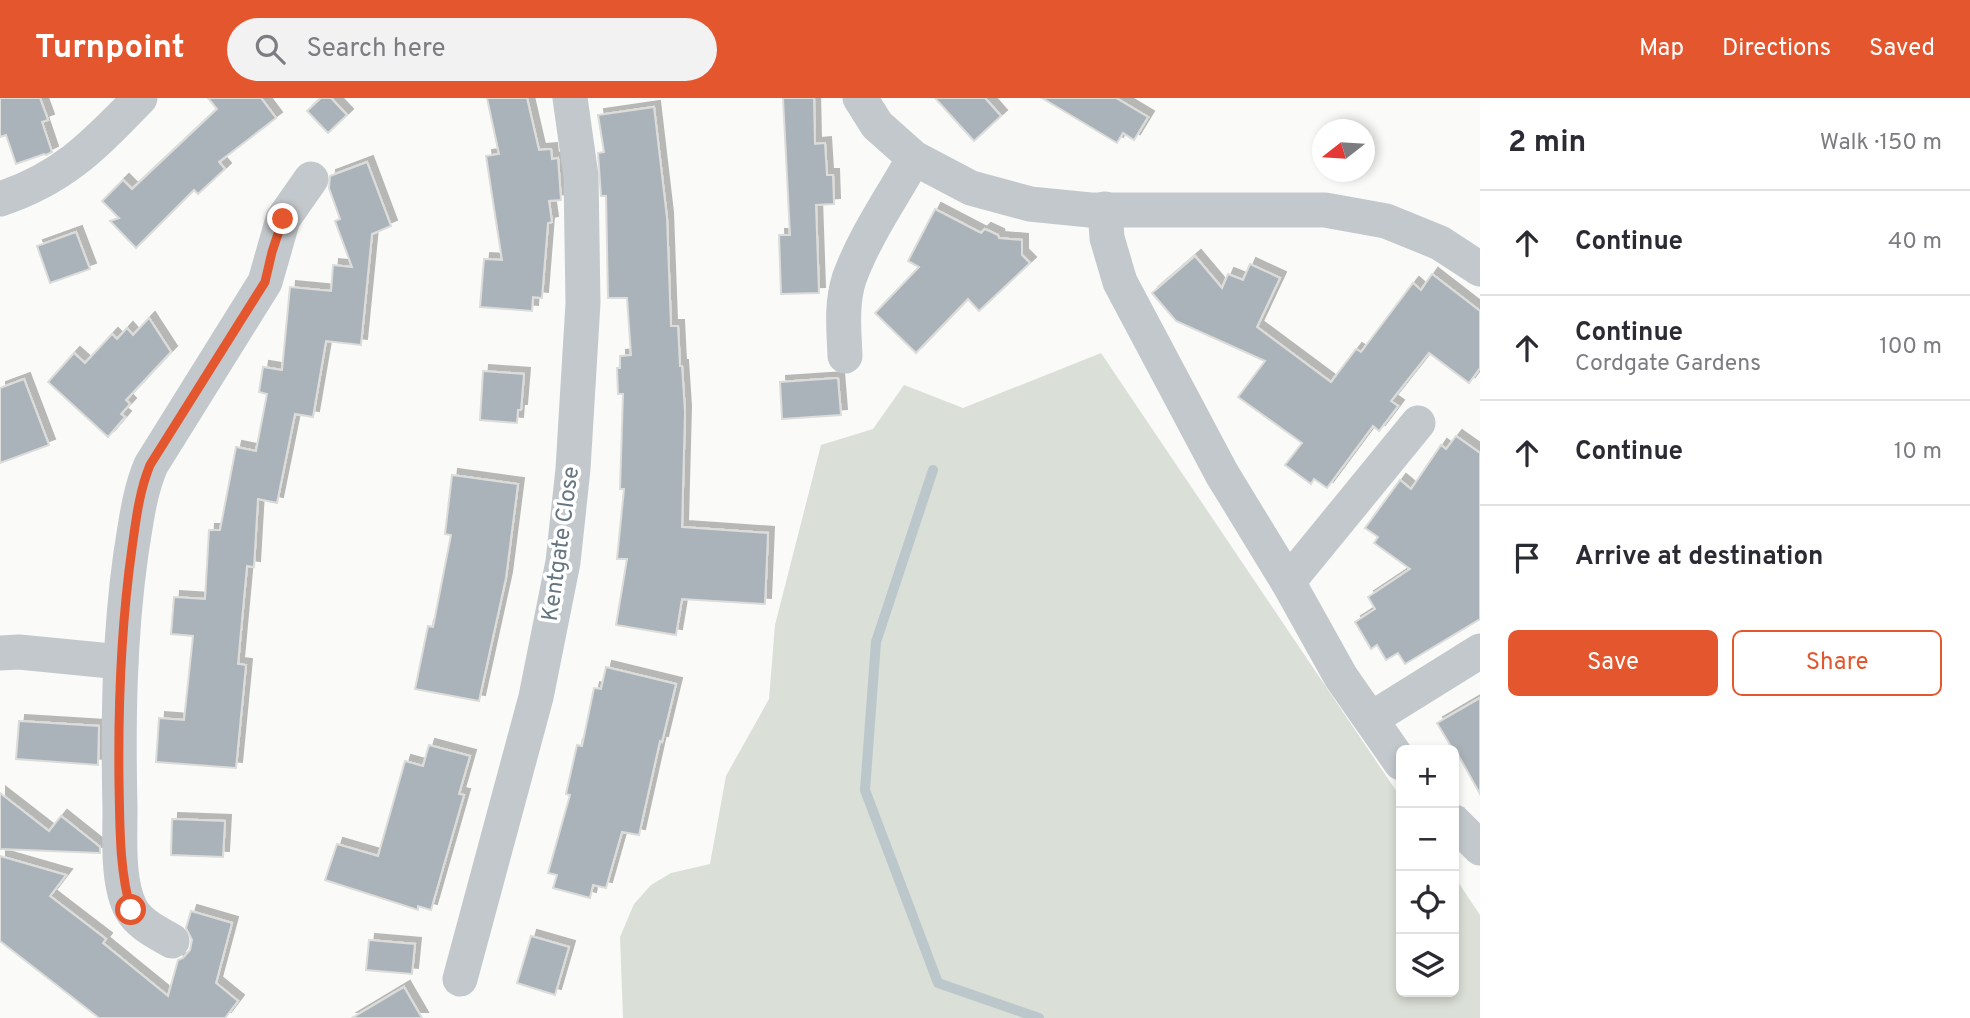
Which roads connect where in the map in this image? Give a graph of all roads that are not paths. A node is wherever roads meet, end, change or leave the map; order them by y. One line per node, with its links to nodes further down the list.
1 (140, 98): 6 (street)
2 (570, 98): 20 (street, Kentgate Close)
3 (860, 98): 4 (street)
4 (914, 158): 7 (street); 9 (street)
5 (311, 179): 14 (street)
6 (0, 200)
7 (1105, 209): 8 (street); 11 (street)
8 (1480, 269)
9 (845, 356)
10 (1418, 423): 11 (street)
11 (1288, 582): 15 (street)
12 (1480, 650): 15 (street)
13 (0, 653): 14 (street)
14 (121, 662): 19 (street)
15 (1371, 719): 16 (street)
16 (1396, 756)
17 (1459, 826): 18 (street)
18 (1480, 848)
19 (172, 942)
20 (460, 979)

